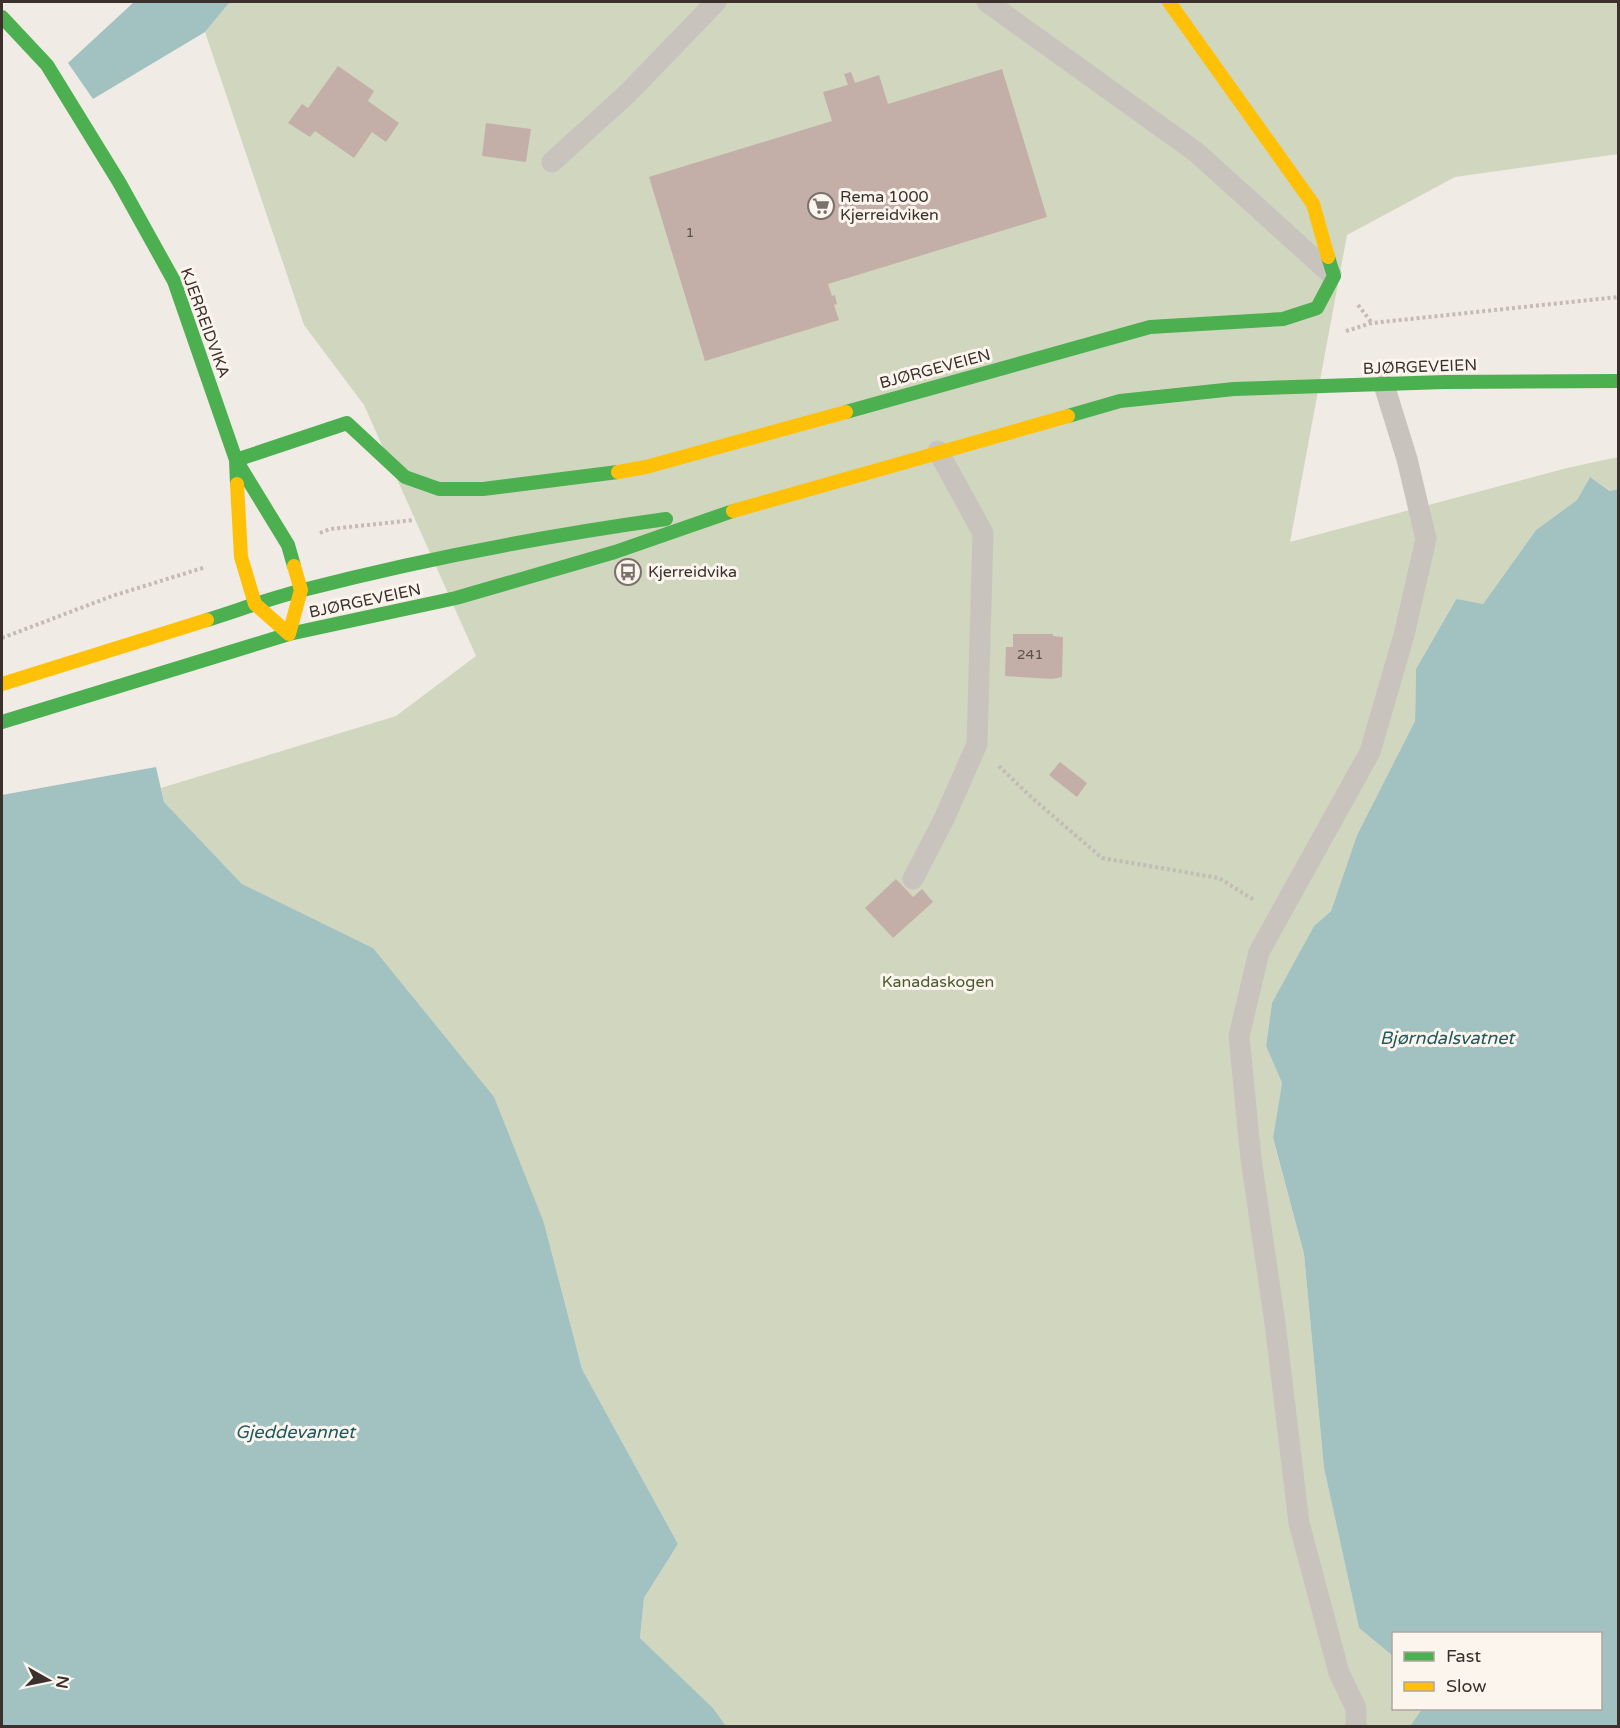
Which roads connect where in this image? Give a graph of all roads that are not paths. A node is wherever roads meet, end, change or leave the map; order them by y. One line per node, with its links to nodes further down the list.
1 (716, 2): 5 (lane)
2 (987, 2): 6 (lane)
3 (1169, 2): 6 (main road)
4 (2, 17): 10 (main road, KJERREIDVIKA)
5 (552, 162)
6 (1334, 276): 10 (main road, BJØRGEVEIEN)
7 (1618, 381): 8 (main road, BJØRGEVEIEN)
8 (1384, 385): 9 (main road, BJØRGEVEIEN); 18 (lane)
9 (939, 452): 11 (main road, BJØRGEVEIEN); 17 (lane)
10 (236, 460): 12 (main road); 13 (main road, KJERREIDVIKA)
11 (734, 510): 12 (main road, BJØRGEVEIEN); 14 (main road, BJØRGEVEIEN)
12 (301, 590): 13 (main road, BJØRGEVEIEN); 14 (main road)
13 (255, 604): 14 (main road); 15 (main road, BJØRGEVEIEN)
14 (290, 634): 16 (main road, BJØRGEVEIEN)
15 (2, 684)
16 (2, 722)
17 (913, 879)
18 (1356, 1726)

